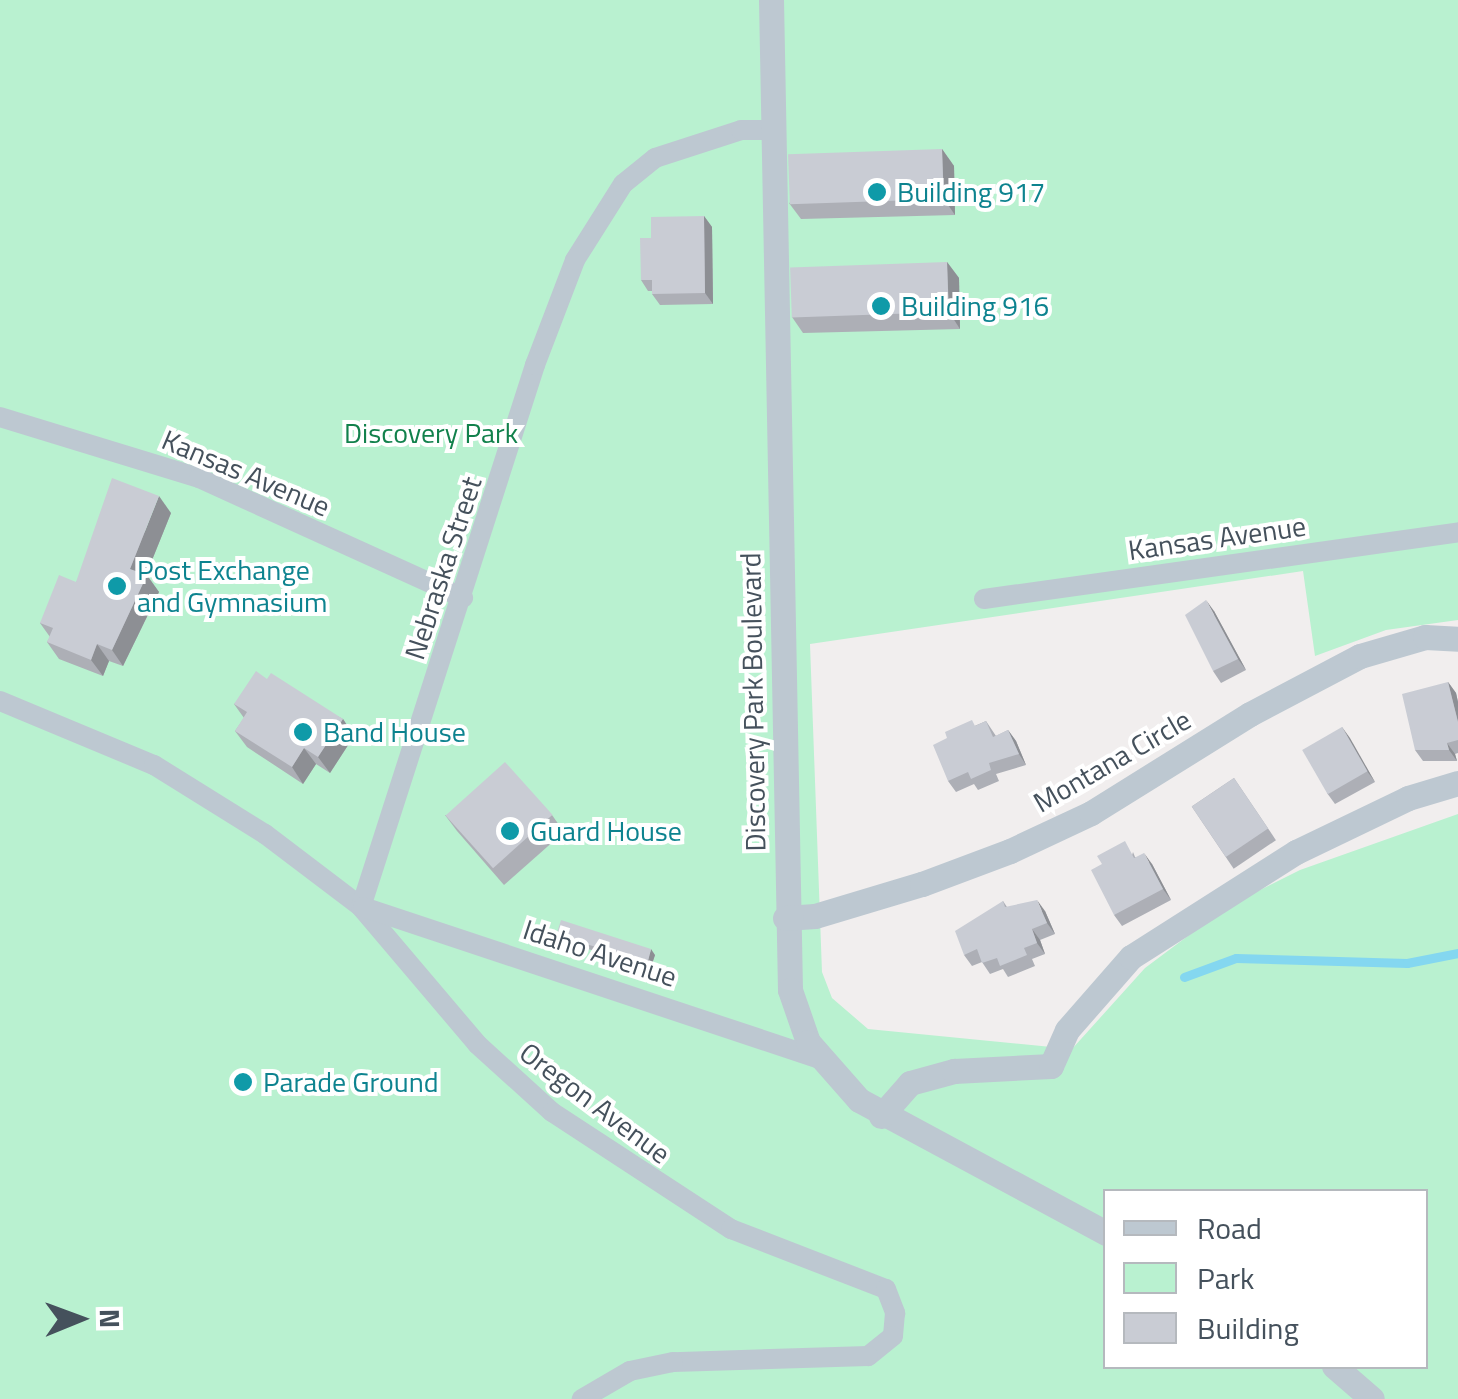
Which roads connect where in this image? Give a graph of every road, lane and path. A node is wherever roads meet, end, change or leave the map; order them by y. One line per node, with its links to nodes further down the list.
1 (772, 0): 2 (street, Discovery Park Boulevard)
2 (773, 130): 5 (street, Nebraska Street); 11 (street, Discovery Park Boulevard)
3 (0, 417): 5 (street, Kansas Avenue)
4 (1458, 532): 6 (street, Kansas Avenue)
5 (464, 598): 10 (street, Nebraska Street)
6 (984, 599)
7 (1458, 638): 11 (street, Montana Circle)
8 (0, 701): 10 (street, Oregon Avenue)
9 (1458, 784): 13 (street)
10 (361, 906): 12 (street, Idaho Avenue); 16 (street, Oregon Avenue)
11 (785, 918): 12 (street, Discovery Park Boulevard)
12 (821, 1059): 13 (street, Discovery Park Boulevard)
13 (880, 1116): 14 (street, Discovery Park Boulevard)
14 (1103, 1230)
15 (1337, 1369): 17 (street)
16 (582, 1399)
17 (1372, 1399)

